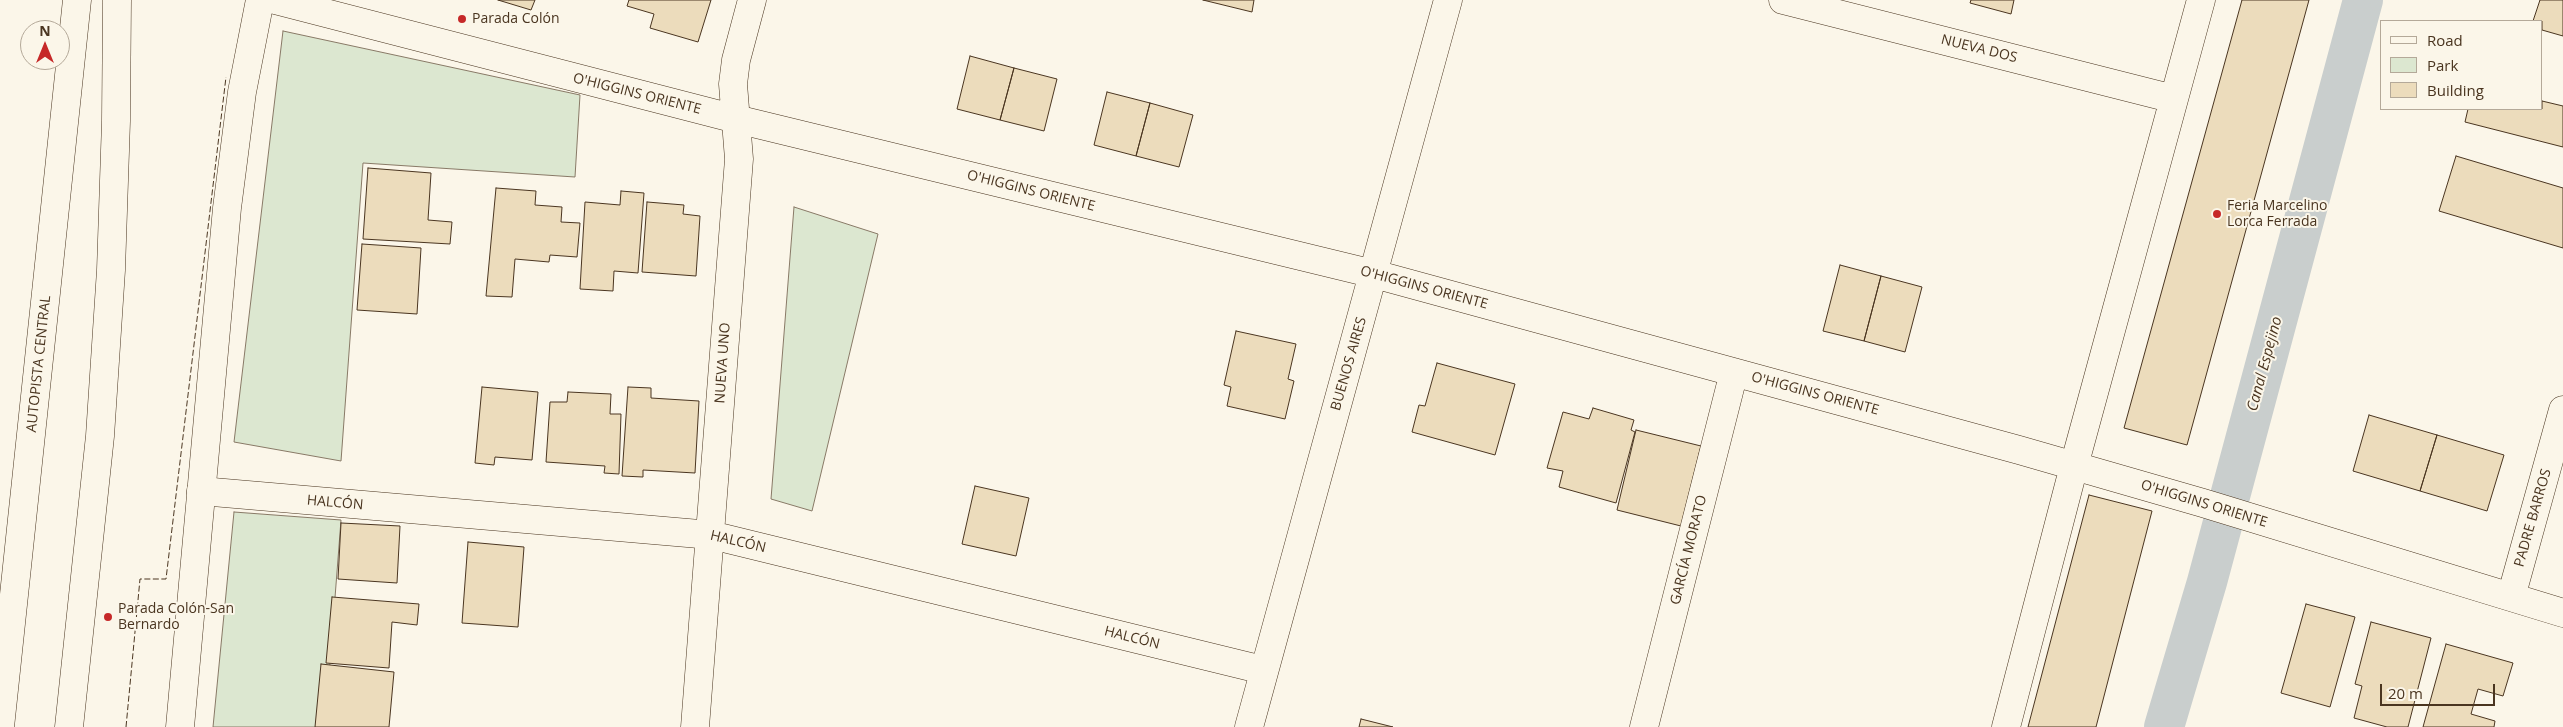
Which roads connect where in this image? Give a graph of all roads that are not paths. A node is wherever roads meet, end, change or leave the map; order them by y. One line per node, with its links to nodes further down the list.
1 (77, 0): 20 (main road, AUTOPISTA CENTRAL)
2 (117, 0): 21 (main road)
3 (260, 0): 15 (main road)
4 (275, 0): 10 (main road, O'HIGGINS ORIENTE)
5 (752, 0): 10 (main road, NUEVA UNO)
6 (1448, 0): 11 (main road, BUENOS AIRES)
7 (1783, 0): 9 (main road, NUEVA DOS)
8 (2201, 0): 9 (main road)
9 (2174, 99): 14 (main road)
10 (736, 119): 11 (main road, O'HIGGINS ORIENTE); 16 (main road, NUEVA UNO)
11 (1374, 274): 12 (main road, O'HIGGINS ORIENTE); 19 (main road, BUENOS AIRES)
12 (1734, 372): 14 (main road, O'HIGGINS ORIENTE); 25 (main road, GARCÍA MORATO)
13 (2563, 410): 17 (main road, PADRE BARROS)
14 (2074, 466): 17 (main road, O'HIGGINS ORIENTE); 26 (main road)
15 (201, 491): 16 (main road, HALCÓN); 22 (main road)
16 (711, 535): 19 (main road, HALCÓN); 23 (main road, NUEVA UNO)
17 (2511, 597): 18 (main road, O'HIGGINS ORIENTE)
18 (2563, 612)
19 (1263, 670): 24 (main road, BUENOS AIRES)
20 (0, 727)
21 (70, 727)
22 (180, 727)
23 (695, 727)
24 (1249, 727)
25 (1644, 727)
26 (2006, 727)

